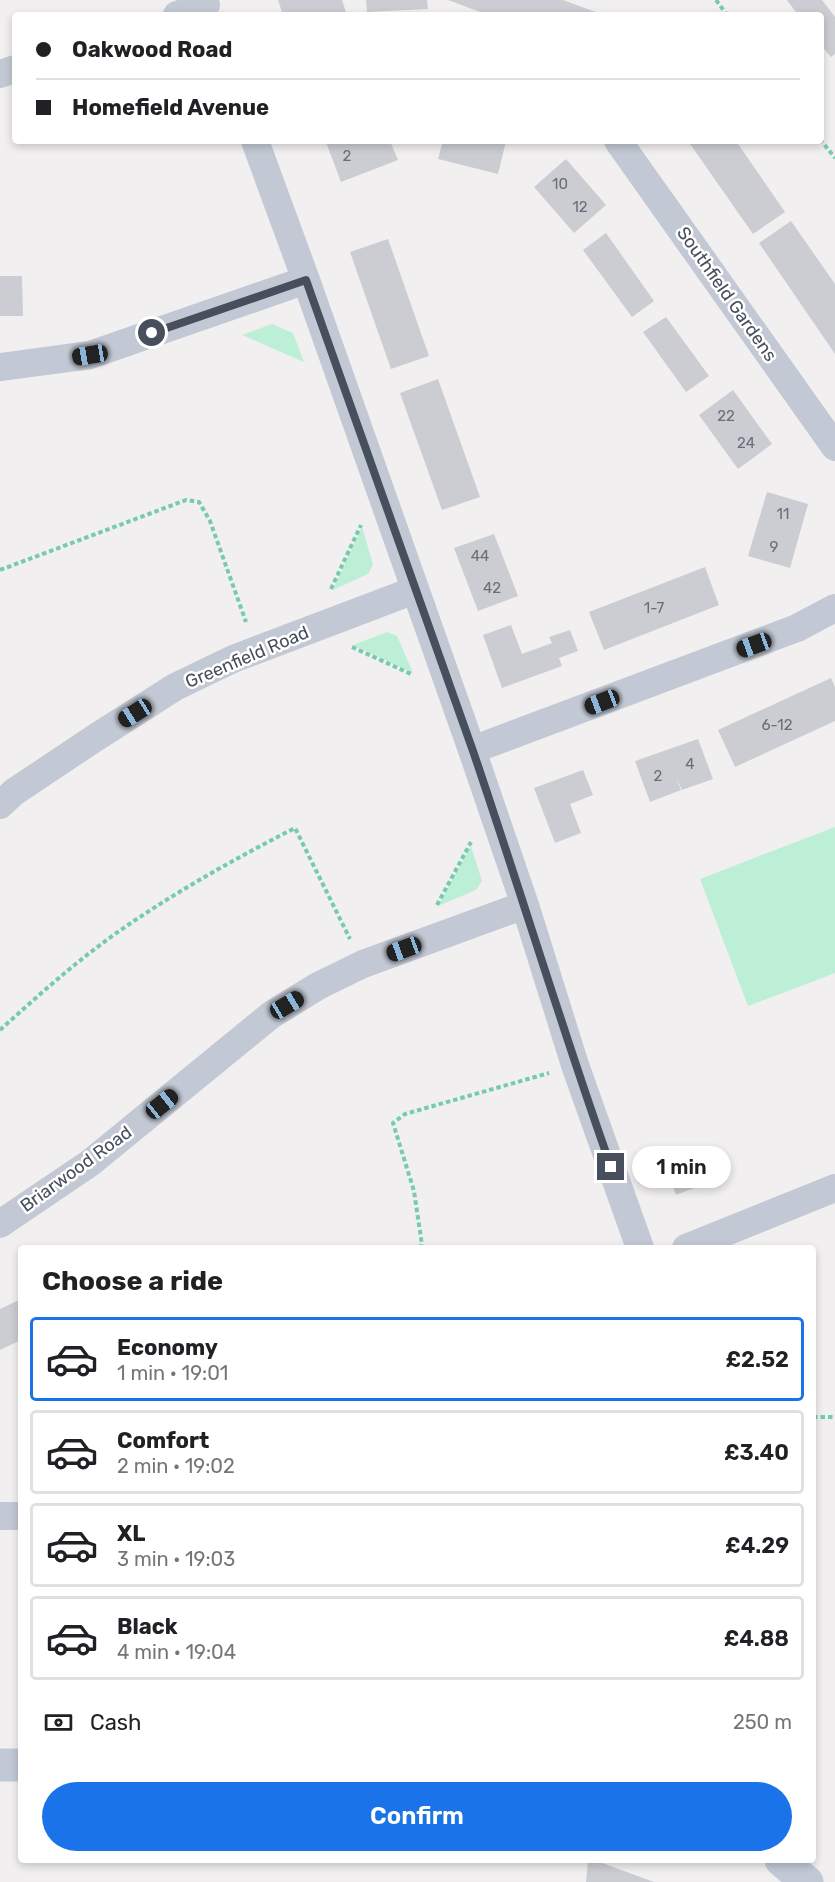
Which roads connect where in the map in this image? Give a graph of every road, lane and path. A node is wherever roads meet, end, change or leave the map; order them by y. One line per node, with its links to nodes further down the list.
1 (207, 7): 2 (street)
2 (188, 12)
3 (256, 144): 7 (street)
4 (620, 144): 9 (street, Southfield Gardens)
5 (824, 144): 6 (path)
6 (835, 158)
7 (306, 280): 8 (street); 12 (street)
8 (0, 367)
9 (835, 447)
10 (363, 522): 13 (path)
11 (0, 570): 16 (path)
12 (415, 590): 16 (street, Greenfield Road); 18 (street)
13 (330, 593)
14 (835, 608): 18 (street)
15 (348, 645): 17 (path)
16 (255, 651): 19 (street, Greenfield Road)
17 (416, 676)
18 (472, 750): 21 (street)
19 (0, 805)
20 (471, 842): 22 (path)
21 (525, 905): 23 (street, Briarwood Road); 25 (street)
22 (435, 908)
23 (363, 964): 24 (path); 27 (street, Briarwood Road)
24 (0, 1030)
25 (575, 1065): 28 (path); 29 (street)
26 (835, 1188): 30 (street)
27 (0, 1224)
28 (422, 1245)
29 (639, 1245)
30 (693, 1245)
31 (816, 1417): 32 (path)
32 (835, 1417)
33 (0, 1516): 34 (street)
34 (18, 1516)
35 (0, 1765): 36 (street)
36 (18, 1765)
37 (785, 1863): 38 (street)
38 (807, 1882)

